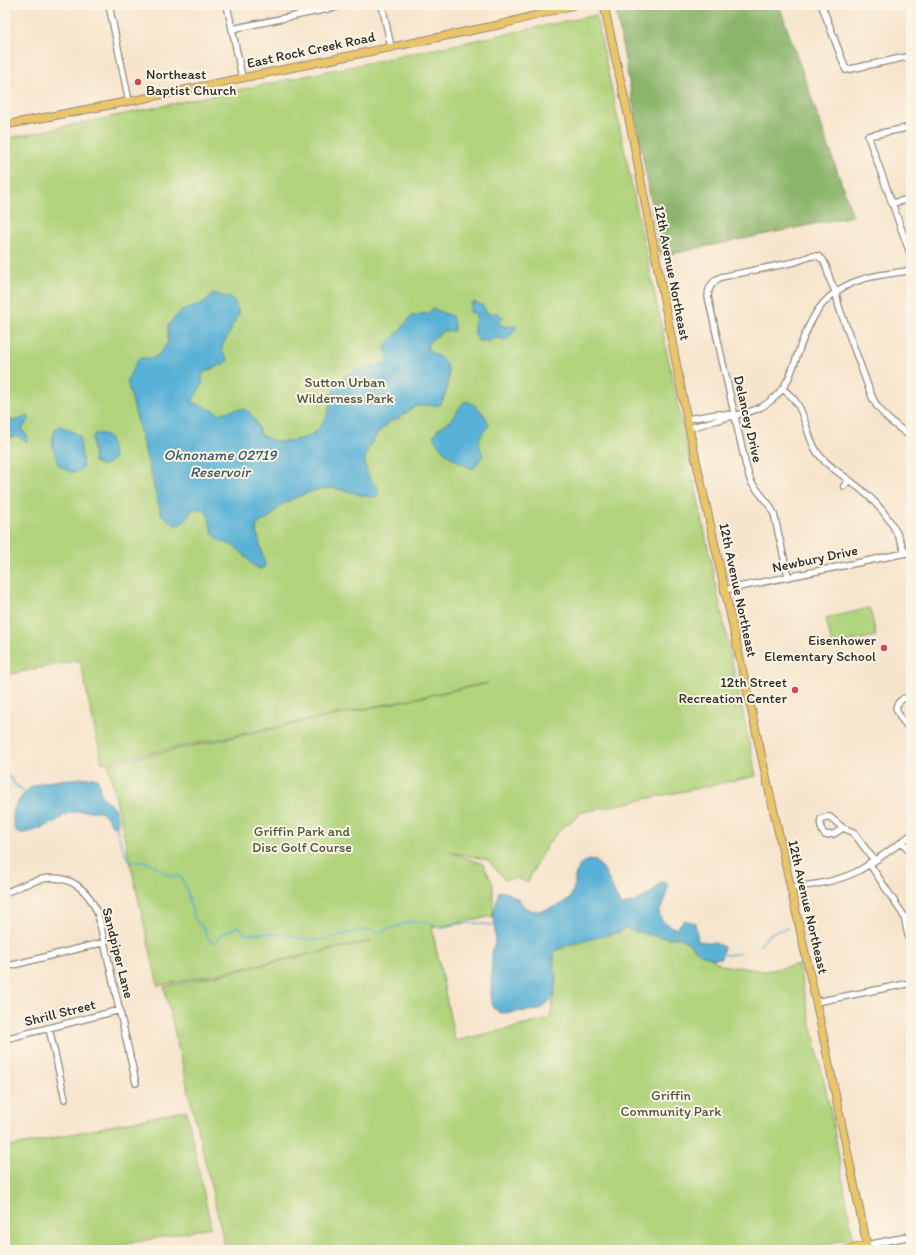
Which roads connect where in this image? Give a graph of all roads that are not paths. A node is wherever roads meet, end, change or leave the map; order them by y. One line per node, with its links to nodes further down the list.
1 (109, 5): 14 (street)
2 (227, 5): 10 (street)
3 (312, 5): 9 (street)
4 (347, 5): 9 (street)
5 (382, 5): 11 (street)
6 (574, 5): 11 (main road, East Rock Creek Road)
7 (604, 5): 24 (main road, 12th Avenue Northeast)
8 (824, 5): 12 (street)
9 (314, 12): 10 (street)
10 (232, 29): 13 (street)
11 (391, 47): 13 (main road, East Rock Creek Road)
12 (911, 56)
13 (242, 77): 14 (main road, East Rock Creek Road)
14 (129, 101): 15 (main road, East Rock Creek Road)
15 (5, 125)
16 (911, 127): 18 (street)
17 (911, 199): 18 (street)
18 (892, 203): 19 (street)
19 (911, 256)
20 (911, 270): 21 (street)
21 (836, 293): 22 (street); 23 (street, Delancey Drive); 26 (street)
22 (782, 389): 23 (street); 27 (street)
23 (735, 415): 24 (street); 25 (street); 30 (street, Delancey Drive)
24 (687, 419): 25 (main road, 12th Avenue Northeast)
25 (689, 428): 31 (main road, 12th Avenue Northeast)
26 (911, 437)
27 (849, 480): 28 (street); 29 (street)
28 (844, 486)
29 (908, 552): 30 (street, Newbury Drive)
30 (788, 576): 31 (street, Newbury Drive)
31 (724, 590): 39 (main road, 12th Avenue Northeast)
32 (911, 696): 33 (street)
33 (911, 731)
34 (843, 828): 38 (street)
35 (911, 835): 36 (street)
36 (902, 841): 37 (street); 38 (street)
37 (911, 854)
38 (872, 862): 39 (street); 41 (street)
39 (790, 888): 45 (main road, 12th Avenue Northeast)
40 (5, 893): 42 (street, Sandpiper Lane)
41 (909, 940)
42 (104, 942): 43 (street); 46 (street, Sandpiper Lane)
43 (5, 967)
44 (911, 983): 45 (street)
45 (816, 1002): 52 (main road, 12th Avenue Northeast)
46 (120, 1010): 47 (street, Shrill Street); 49 (street, Sandpiper Lane)
47 (49, 1028): 48 (street, Shrill Street); 50 (street)
48 (5, 1039)
49 (136, 1083)
50 (65, 1099)
51 (911, 1236): 52 (street)
52 (868, 1248): 53 (main road)
53 (847, 1250)

